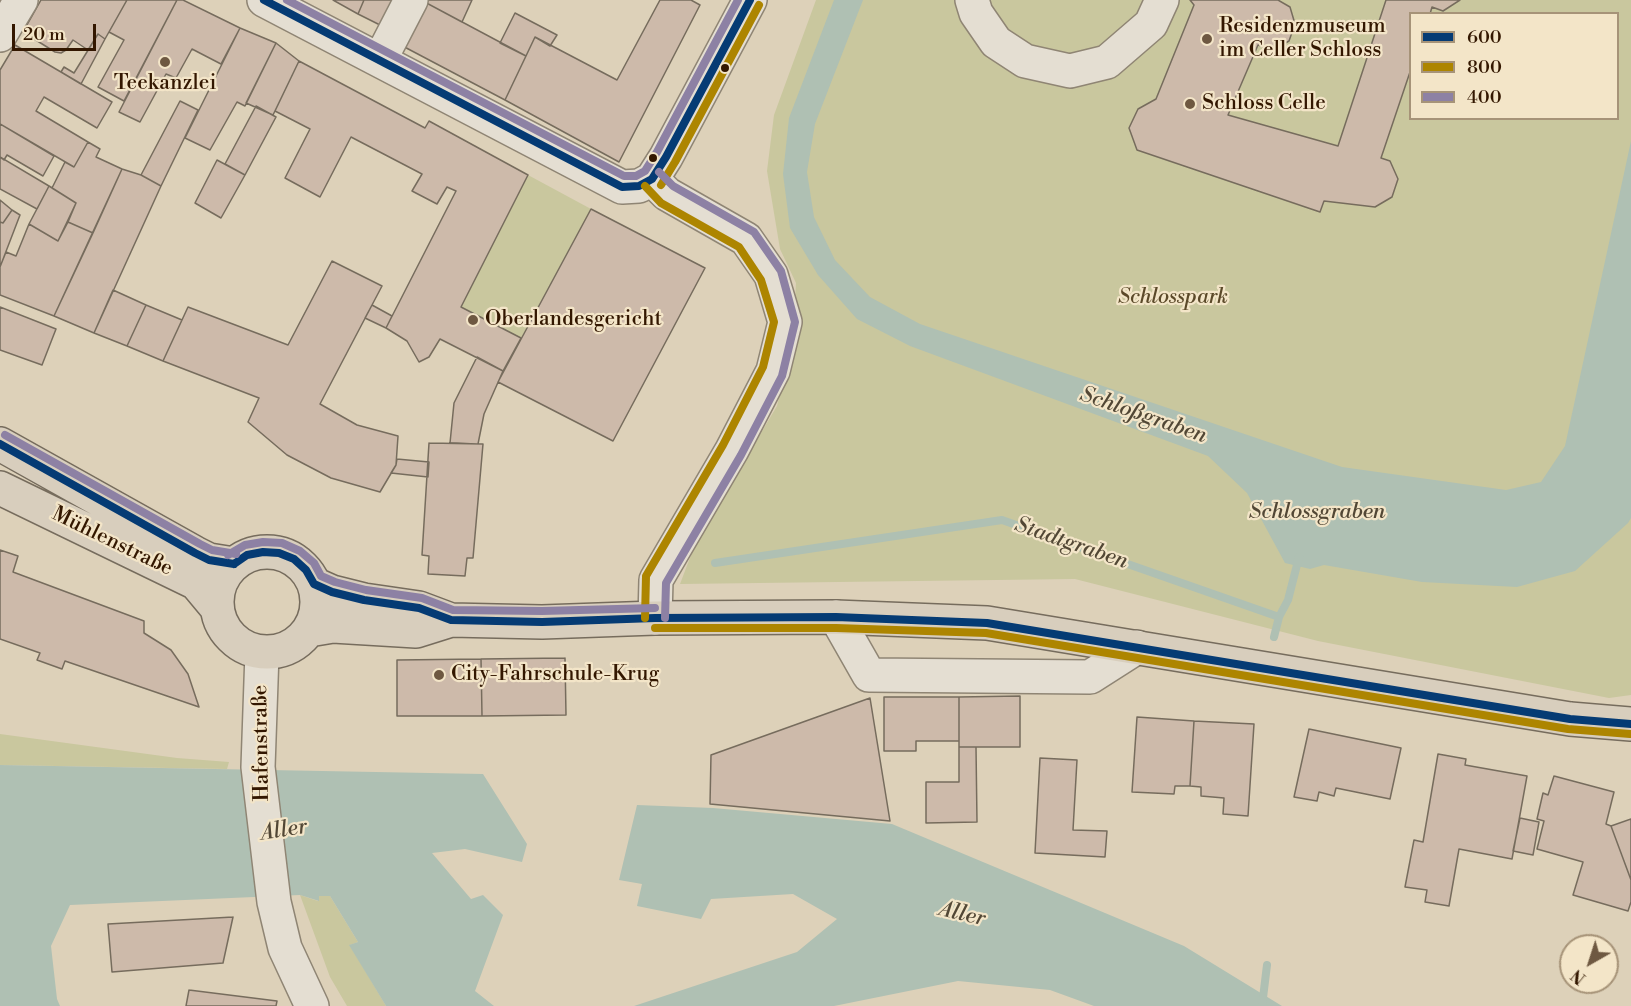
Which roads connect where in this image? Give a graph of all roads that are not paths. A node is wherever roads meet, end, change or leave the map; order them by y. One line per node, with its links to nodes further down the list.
1 (21, 0): 7 (street)
2 (264, 0): 8 (street)
3 (411, 0): 8 (street)
4 (750, 0): 9 (street)
5 (972, 0): 6 (street)
6 (1162, 0)
7 (0, 35)
8 (380, 60): 9 (street)
9 (652, 179): 16 (street)
10 (0, 444): 12 (main road)
11 (0, 488): 14 (main road, Mühlenstraße)
12 (234, 564): 13 (main road); 14 (main road)
13 (314, 584): 17 (main road); 18 (main road)
14 (216, 607): 20 (main road, Mühlenstraße)
15 (836, 617): 16 (main road); 19 (main road); 19 (street)
16 (655, 618): 17 (main road)
17 (451, 620): 18 (main road)
18 (309, 630): 20 (main road)
19 (1137, 647): 21 (main road)
20 (262, 652): 22 (street, Hafenstraße)
21 (1631, 723)
22 (312, 1006)

